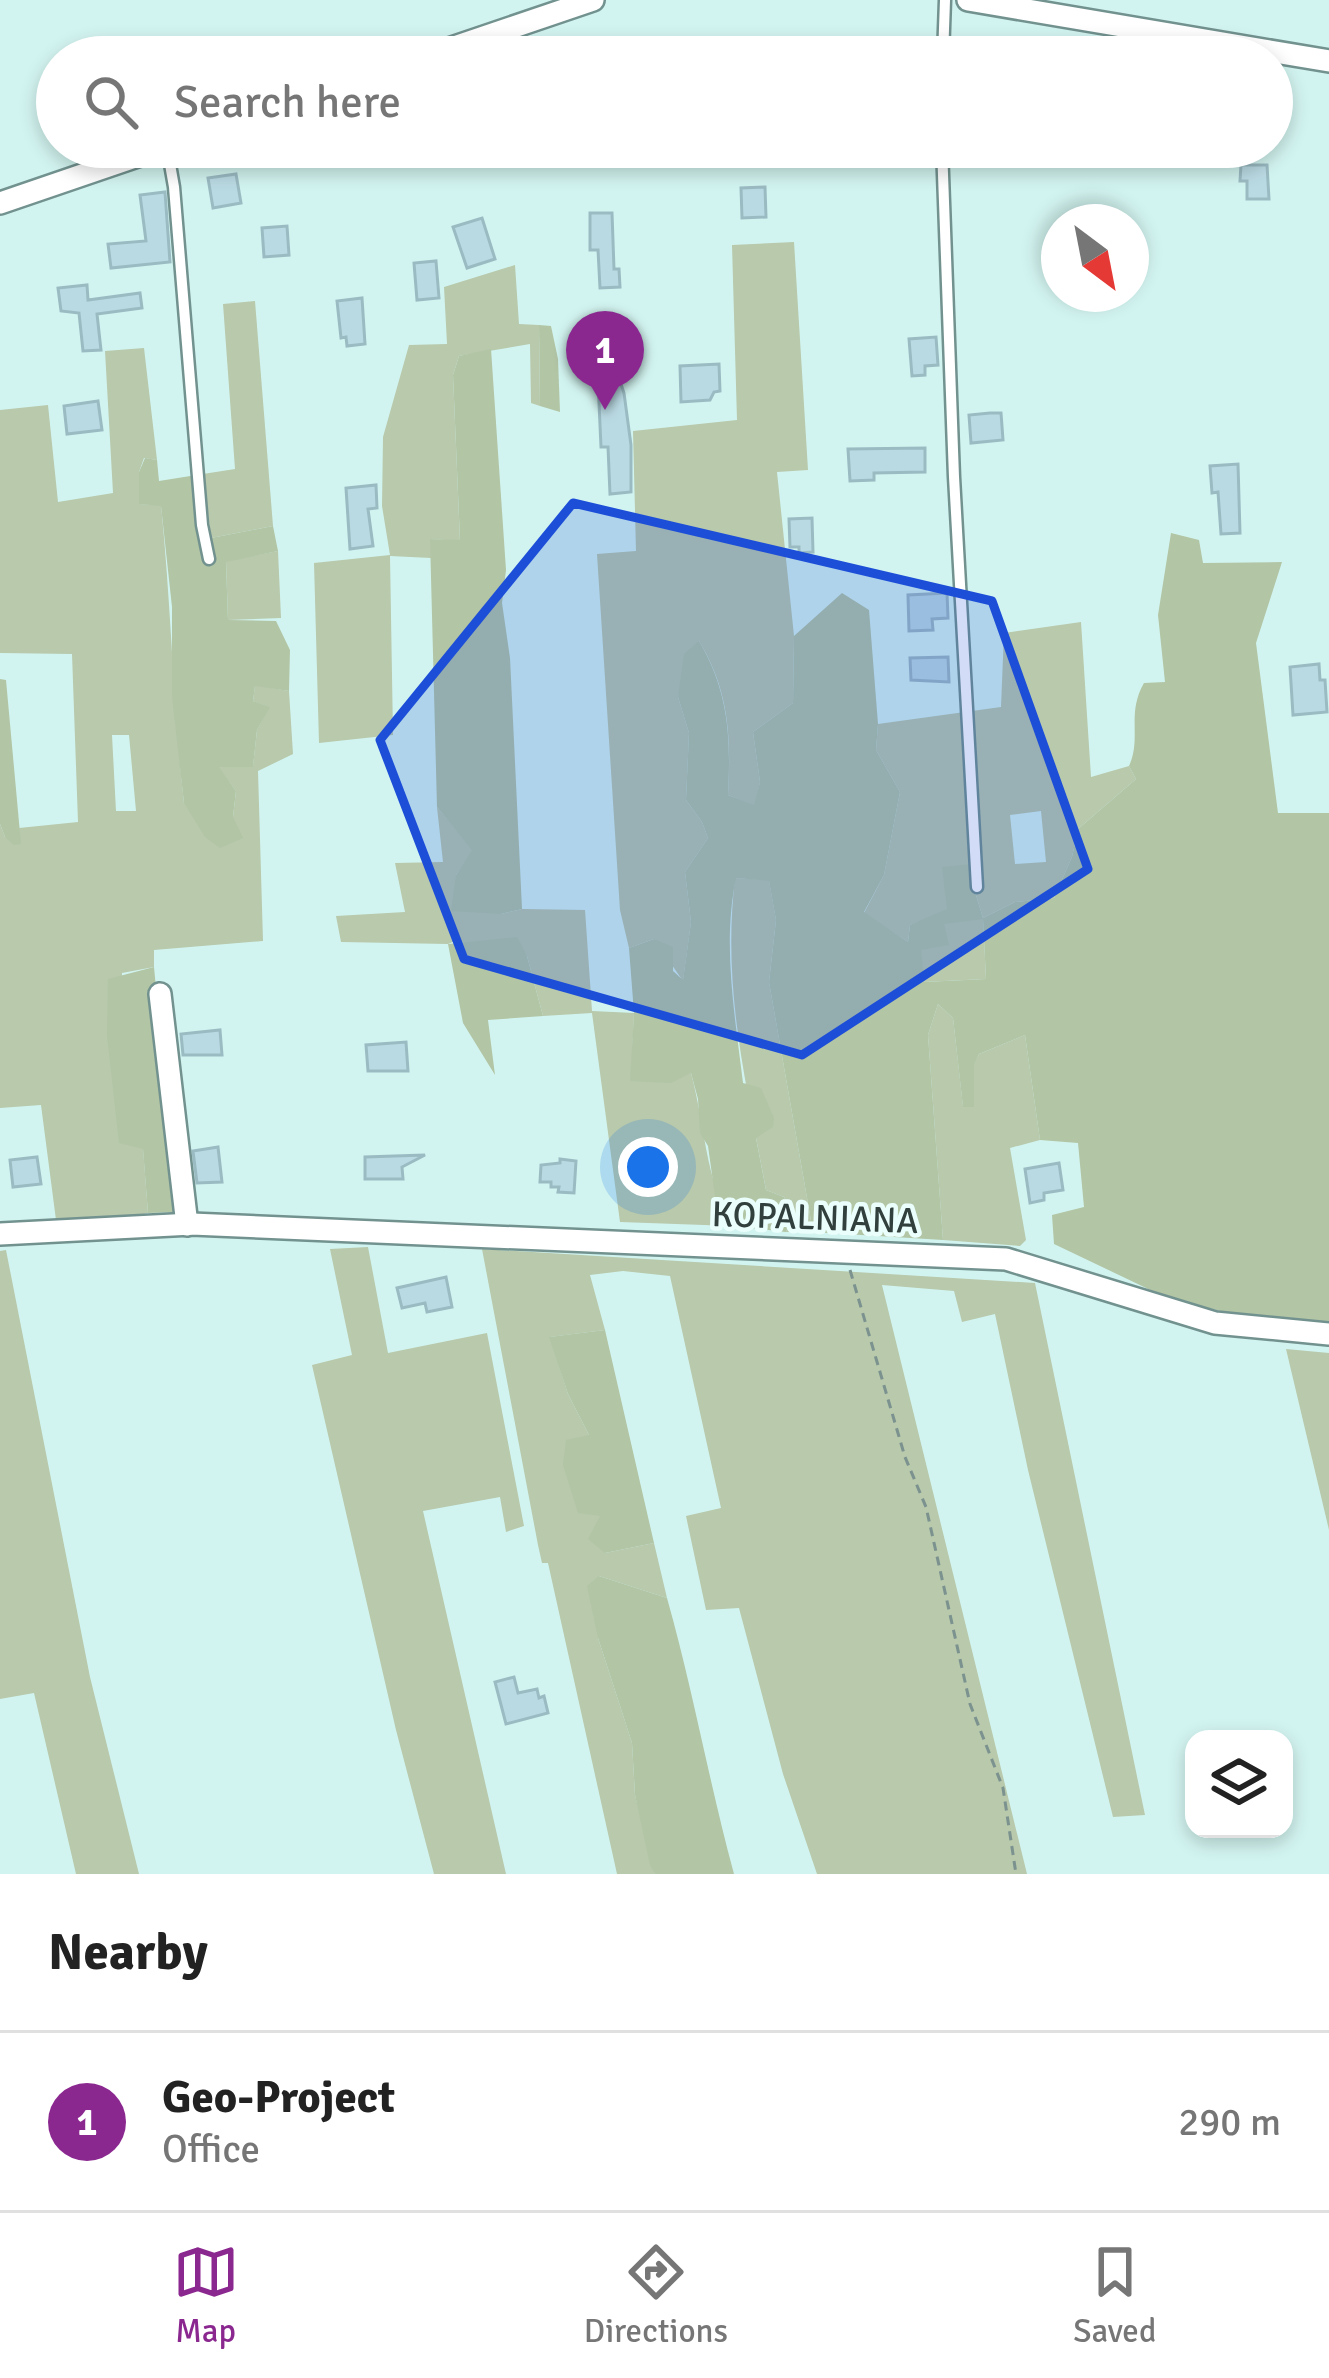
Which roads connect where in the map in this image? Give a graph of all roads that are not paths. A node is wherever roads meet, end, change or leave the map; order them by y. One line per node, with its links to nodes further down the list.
1 (593, 0): 5 (street)
2 (945, 0): 6 (lane)
3 (968, 0): 4 (street)
4 (1028, 6): 7 (street)
5 (487, 36)
6 (944, 36)
7 (1192, 36)
8 (1293, 54): 9 (street)
9 (1329, 61)
10 (104, 168): 13 (street)
11 (170, 168): 14 (lane)
12 (943, 168): 15 (lane)
13 (0, 203)
14 (209, 559)
15 (977, 887)
16 (160, 994): 17 (street)
17 (187, 1225): 18 (street, KOPALNIANA); 19 (street, KOPALNIANA)
18 (0, 1234)
19 (1329, 1334)

